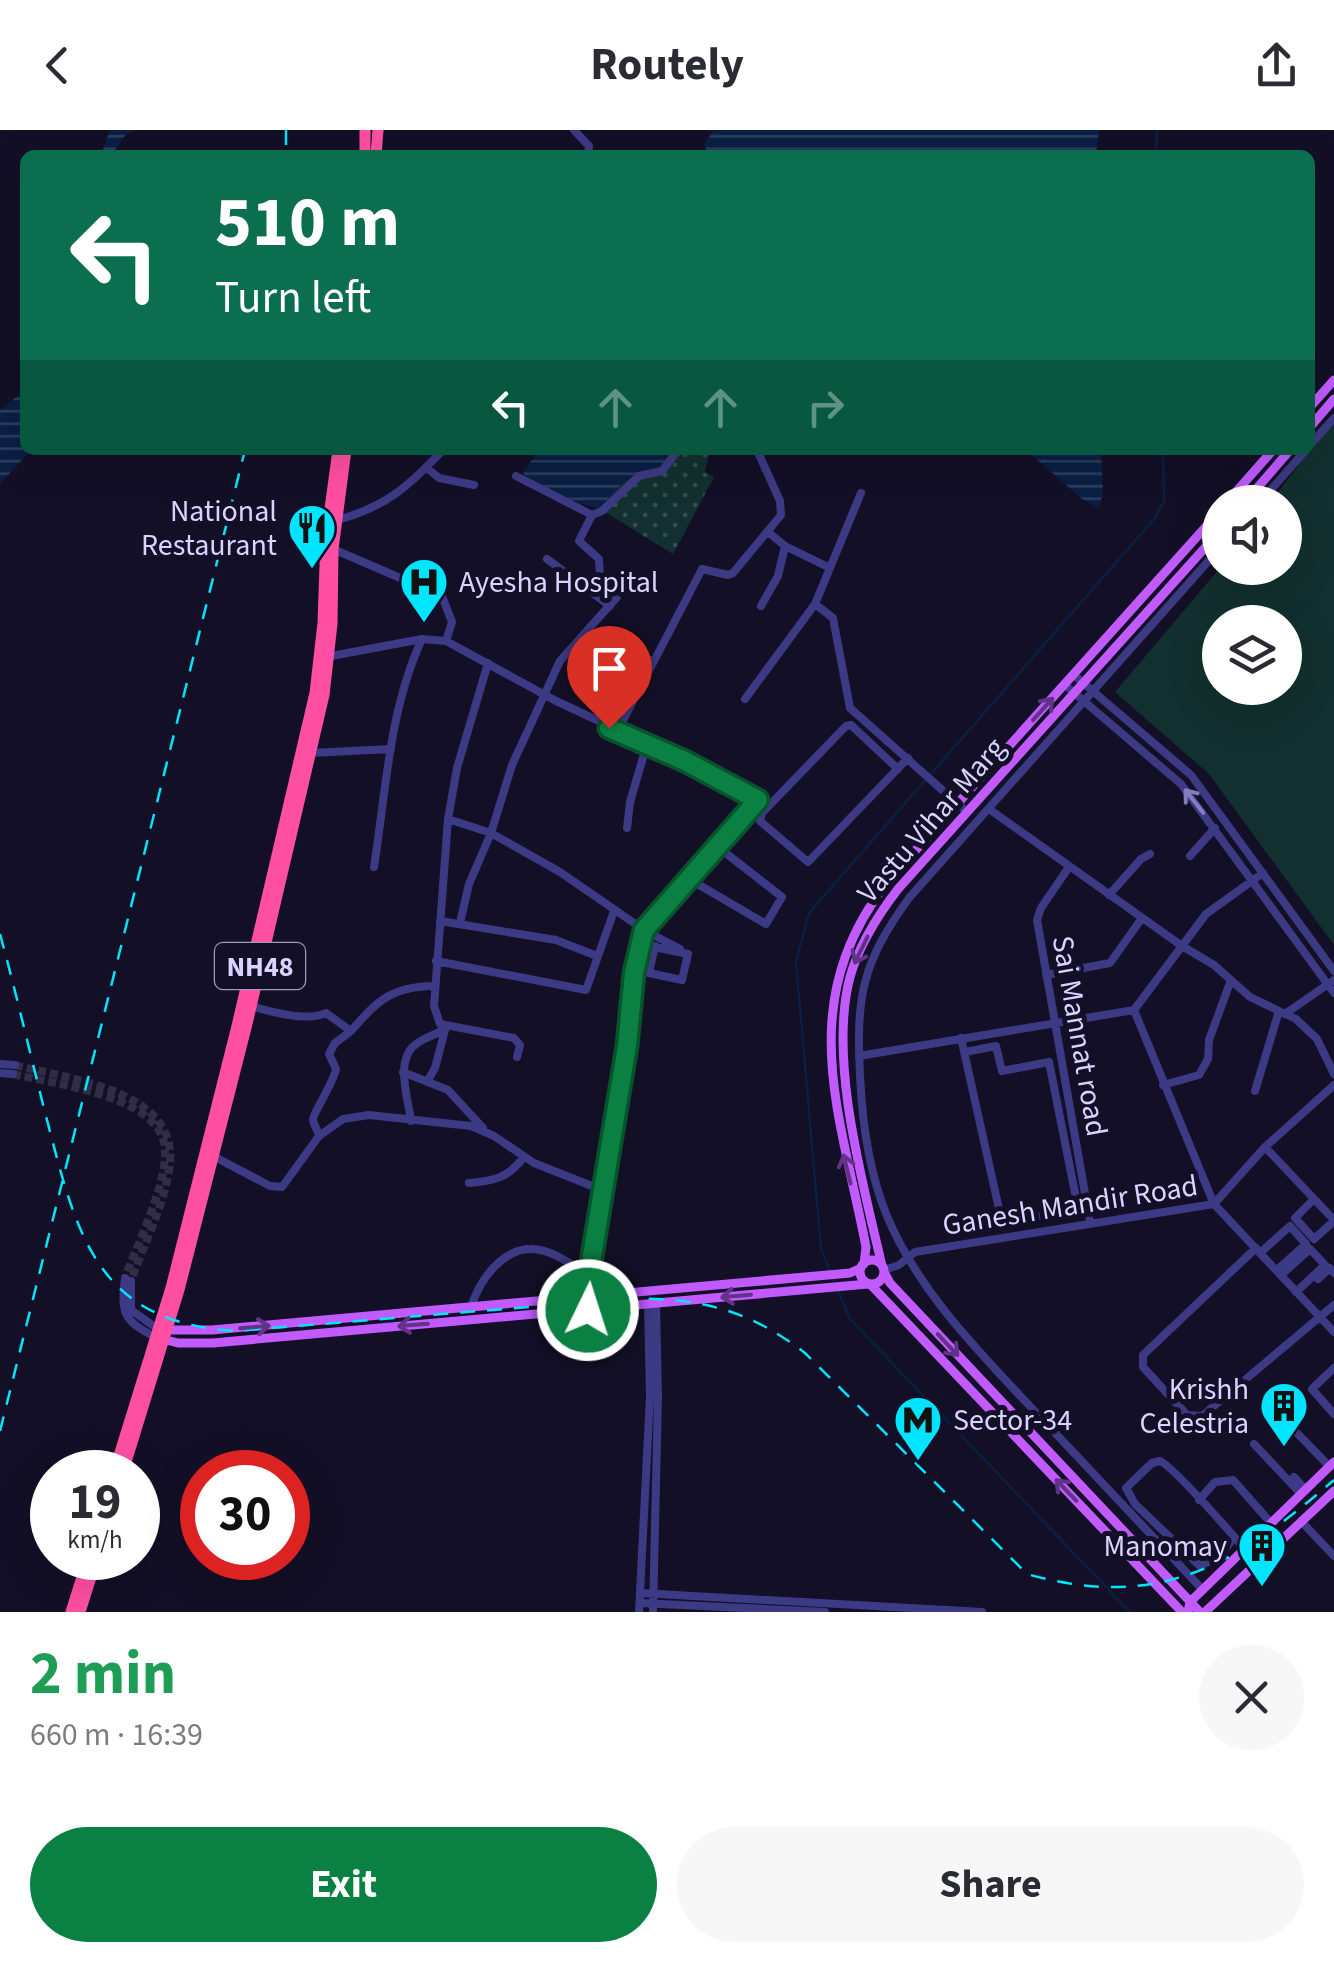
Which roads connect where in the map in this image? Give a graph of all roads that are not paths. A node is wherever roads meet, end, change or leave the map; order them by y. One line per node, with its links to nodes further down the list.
1 (574, 130): 2 (street)
2 (589, 150)
3 (1334, 380): 5 (main road)
4 (1334, 400): 7 (main road)
5 (1315, 401)
6 (1334, 418): 8 (street)
7 (1315, 421)
8 (1315, 440)
9 (338, 455): 25 (highway, NH48)
10 (345, 455): 25 (highway, NH48)
11 (439, 455): 17 (street)
12 (674, 455): 24 (street)
13 (759, 455): 27 (street)
14 (1269, 455): 19 (main road)
15 (1286, 455): 20 (main road)
16 (1302, 455): 21 (street)
17 (427, 468): 22 (street); 25 (street)
18 (516, 476): 24 (street)
19 (1242, 485)
20 (1260, 485)
21 (1275, 485)
22 (474, 486)
23 (861, 494): 32 (street)
24 (592, 515): 35 (street)
25 (332, 521): 29 (highway, NH48); 40 (highway, NH48)
26 (1202, 531): 43 (main road)
27 (768, 532): 28 (street); 41 (street)
28 (785, 546): 32 (street); 36 (street)
29 (333, 549): 38 (street); 40 (highway, NH48)
30 (1202, 551): 44 (main road, Vastu Vihar Marg)
31 (547, 558): 35 (street)
32 (830, 568): 34 (street)
33 (1202, 568): 46 (street)
34 (815, 604): 49 (street); 55 (street)
35 (610, 606): 48 (street)
36 (761, 606)
37 (422, 639): 38 (street); 40 (street); 53 (street)
38 (446, 641): 42 (street)
39 (624, 647): 41 (street)
40 (326, 657): 54 (highway, NH48); 143 (highway, NH48)
41 (652, 661): 51 (street)
42 (488, 663): 48 (street); 60 (street)
43 (1074, 675): 44 (street); 45 (main road)
44 (1084, 684): 46 (street); 47 (main road, Vastu Vihar Marg)
45 (1065, 685): 47 (street); 57 (main road, one-way to 45)
46 (1093, 692): 50 (street); 69 (street)
47 (1075, 694): 50 (street); 59 (main road, Vastu Vihar Marg)
48 (546, 696): 51 (street); 63 (street)
49 (745, 700)
50 (1084, 701): 58 (street); 62 (street, one-way to 50)
51 (617, 732): 52 (street)
52 (647, 744): 61 (street); 64 (street)
53 (391, 748): 54 (street); 68 (street)
54 (310, 753): 94 (highway, NH48)
55 (908, 758): 56 (street); 57 (street)
56 (898, 769): 56 (street)
57 (957, 804): 59 (street); 128 (main road, one-way to 57)
58 (989, 808): 67 (street); 102 (street)
59 (967, 812): 129 (main road, Vastu Vihar Marg, one-way to 129)
60 (448, 818): 63 (street); 77 (street)
61 (626, 828)
62 (1215, 828): 66 (street); 70 (street)
63 (491, 834): 73 (street); 78 (street)
64 (721, 850): 71 (street); 71 (street)
65 (1150, 854): 72 (street)
66 (1190, 856)
67 (1068, 866): 72 (street); 89 (street, Sai Mannat road)
68 (374, 867)
69 (1263, 873): 70 (street); 74 (street)
70 (1252, 879): 75 (street); 82 (street)
71 (692, 881): 79 (street)
72 (1109, 895): 76 (street)
73 (614, 911): 79 (street); 84 (street)
74 (1290, 911): 75 (street); 87 (street)
75 (1279, 917): 91 (street)
76 (1142, 918): 82 (street); 89 (street)
77 (440, 920): 78 (street); 85 (street)
78 (460, 923): 84 (street)
79 (644, 930): 80 (street); 83 (street)
80 (640, 944): 81 (street); 86 (street)
81 (655, 946): 88 (street); 88 (street)
82 (1182, 946): 90 (street); 95 (street)
83 (680, 949)
84 (597, 956): 85 (street)
85 (436, 961): 92 (street)
86 (635, 970): 88 (street); 119 (street)
87 (1334, 971)
88 (649, 972)
89 (1046, 976): 97 (street, Sai Mannat road)
90 (1231, 980): 96 (street); 109 (street)
91 (1331, 982): 93 (street); 96 (street)
92 (433, 986): 98 (street); 99 (street)
93 (1334, 993)
94 (251, 1006): 99 (street); 116 (highway, NH48)
95 (1134, 1010): 97 (street); 109 (street)
96 (1282, 1013): 107 (street); 111 (street)
97 (1054, 1022): 100 (street); 123 (street, Sai Mannat road)
98 (447, 1027): 103 (street); 105 (street); 108 (street)
99 (351, 1030): 114 (street)
100 (962, 1038): 101 (street); 102 (street)
101 (964, 1052): 124 (street); 124 (street)
102 (859, 1056): 127 (street)
103 (518, 1057)
104 (0, 1064): 106 (street)
105 (404, 1072): 108 (street); 112 (street)
106 (0, 1073)
107 (1334, 1074)
108 (427, 1082): 113 (street)
109 (1163, 1085): 121 (street)
110 (1334, 1085): 115 (street)
111 (1255, 1091)
112 (412, 1121): 113 (street); 114 (street)
113 (486, 1132): 117 (street)
114 (318, 1136): 116 (street)
115 (1264, 1147): 120 (street); 121 (street)
116 (213, 1156): 143 (highway, NH48)
117 (524, 1157): 118 (street); 119 (street)
118 (469, 1184)
119 (602, 1190): 132 (street)
120 (1314, 1199): 122 (street); 122 (street)
121 (1214, 1204): 123 (street, Ganesh Mandir Road); 126 (street, Ganesh Mandir Road)
122 (1334, 1220)
123 (1090, 1222): 125 (street, Ganesh Mandir Road)
124 (1002, 1224): 125 (street)
125 (1005, 1237): 127 (street, Ganesh Mandir Road)
126 (1258, 1251): 130 (street, Ganesh Mandir Road); 130 (street); 141 (street)
127 (908, 1258): 129 (street, Ganesh Mandir Road); 162 (street)
128 (862, 1266): 129 (main road); 134 (main road); 136 (main road)
129 (884, 1269): 134 (main road); 167 (main road, one-way to 167)
130 (1279, 1273): 135 (street, Ganesh Mandir Road); 135 (street)
131 (1334, 1273): 135 (street)
132 (590, 1276): 136 (street); 139 (street)
133 (128, 1279): 143 (street)
134 (869, 1284): 137 (main road, one-way to 137); 167 (main road, one-way to 134)
135 (1298, 1293): 141 (street, Ganesh Mandir Road)
136 (586, 1297): 139 (main road); 140 (street)
137 (652, 1303): 140 (main road); 163 (street); 165 (street)
138 (1334, 1305): 141 (street)
139 (471, 1307): 143 (main road, one-way to 139)
140 (588, 1310): 143 (main road, one-way to 143)
141 (1320, 1317): 142 (street, Ganesh Mandir Road)
142 (1334, 1332)
143 (161, 1334): 148 (highway, NH48); 149 (highway, NH48)
144 (1334, 1368): 145 (street)
145 (1334, 1414)
146 (1297, 1433): 150 (street)
147 (1254, 1444): 153 (street)
148 (121, 1450)
149 (129, 1450)
150 (1332, 1465): 153 (main road)
151 (1294, 1477): 153 (street)
152 (1334, 1491): 155 (main road)
153 (1304, 1492): 156 (main road)
154 (1199, 1500): 156 (street); 157 (street); 157 (street)
155 (1301, 1522): 159 (street); 164 (main road)
156 (1271, 1523): 158 (main road)
157 (1234, 1537): 158 (street)
158 (1245, 1549): 162 (main road)
159 (1334, 1556)
160 (81, 1580): 168 (highway)
161 (90, 1580): 169 (highway)
162 (1203, 1590): 167 (main road)
163 (653, 1592): 165 (street); 166 (street); 171 (street)
164 (1215, 1602): 172 (main road); 173 (street)
165 (640, 1603): 166 (street)
166 (653, 1608): 170 (street)
167 (1186, 1609): 172 (main road)
168 (71, 1612)
169 (80, 1612)
170 (825, 1612)
171 (982, 1612)
172 (1202, 1612)
173 (1224, 1612)

